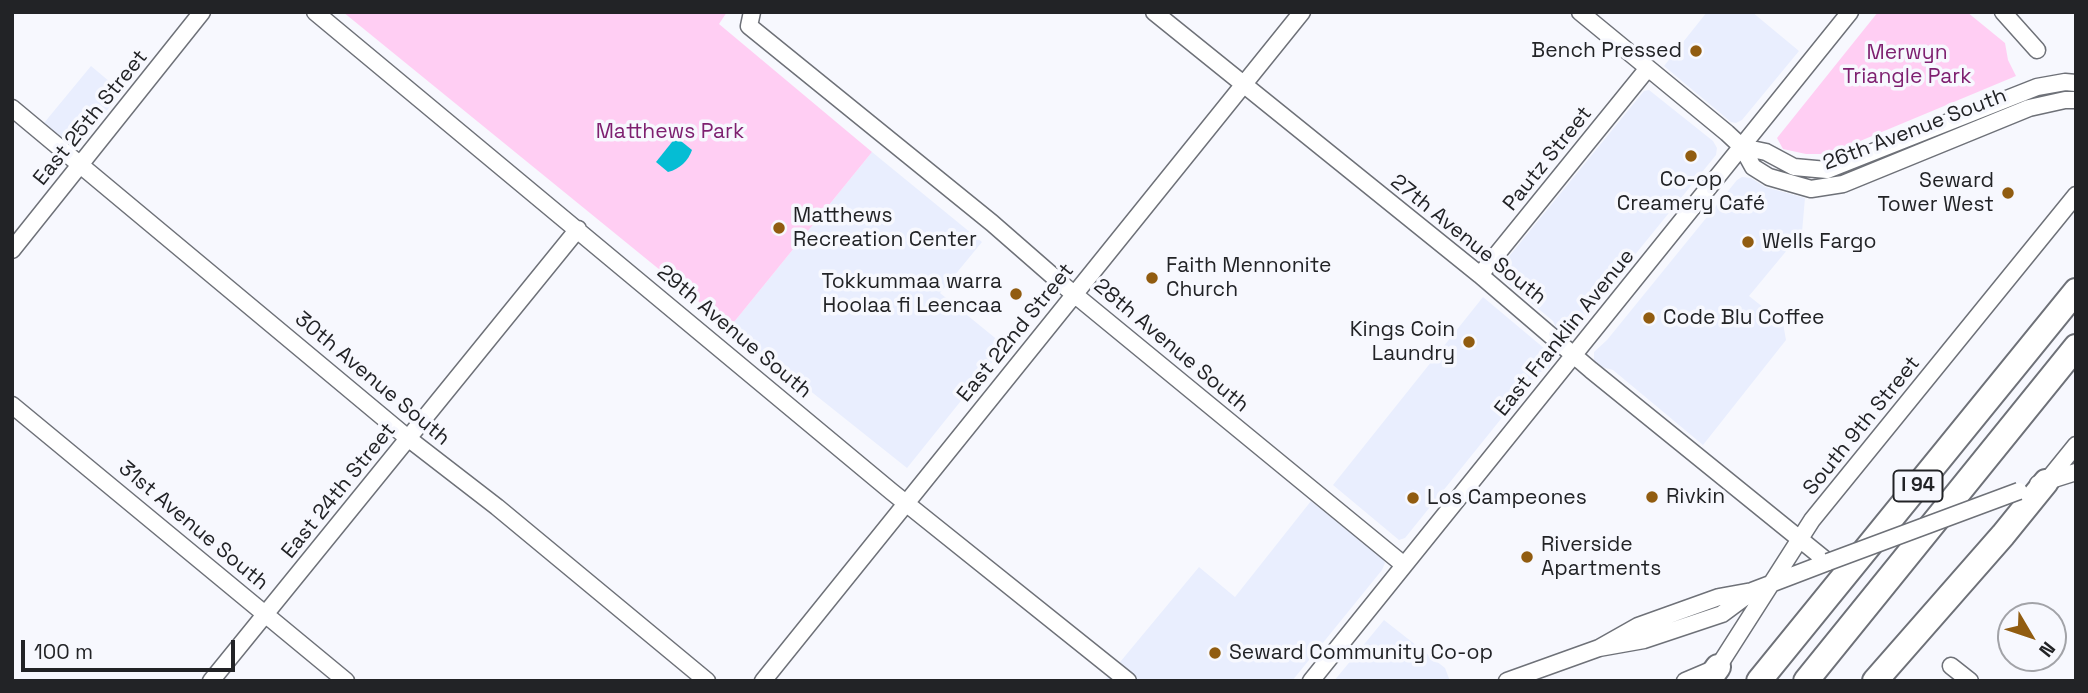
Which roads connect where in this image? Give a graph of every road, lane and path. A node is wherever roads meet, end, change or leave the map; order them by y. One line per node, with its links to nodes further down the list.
1 (202, 12): 16 (street, East 25th Street)
2 (315, 12): 18 (street, 29th Avenue South)
3 (1154, 12): 12 (street, 27th Avenue South)
4 (1302, 12): 12 (street, East 22nd Street)
5 (1580, 12): 10 (street, 26th Avenue South)
6 (1850, 12): 15 (street, East Franklin Avenue)
7 (2003, 12): 9 (street)
8 (750, 19): 22 (street, 28th Avenue South)
9 (2038, 50)
10 (1648, 68): 15 (street, 26th Avenue South); 20 (street, Pautz Street)
11 (2076, 83): 15 (street, 26th Avenue South)
12 (1244, 84): 20 (street, 27th Avenue South); 22 (street, East 22nd Street)
13 (2076, 100): 15 (street, 26th Avenue South)
14 (12, 108): 16 (street, 30th Avenue South)
15 (1742, 147): 24 (street, East Franklin Avenue)
16 (80, 164): 19 (street, East 25th Street); 26 (street, 30th Avenue South)
17 (2076, 195): 31 (street, South 9th Street)
18 (578, 229): 26 (street, East 24th Street); 30 (street, 29th Avenue South)
19 (12, 250)
20 (1480, 275): 24 (street, 27th Avenue South)
21 (2076, 291): 46 (highway, I 94)
22 (1075, 294): 30 (street, East 22nd Street); 33 (street, 28th Avenue South)
23 (2076, 347): 47 (highway, I 94)
24 (1574, 356): 31 (street, 27th Avenue South); 33 (street, East Franklin Avenue)
25 (12, 405): 35 (street, 31st Avenue South)
26 (409, 439): 35 (street, East 24th Street); 40 (street, 30th Avenue South)
27 (2076, 445): 29 (street)
28 (2076, 472): 29 (street)
29 (2046, 482): 32 (street, bridge); 48 (highway)
30 (906, 503): 41 (street, East 22nd Street); 42 (street, 29th Avenue South)
31 (1801, 540): 32 (street, 27th Avenue South); 34 (street, South 9th Street)
32 (1823, 558): 34 (street)
33 (1405, 565): 43 (street, East Franklin Avenue)
34 (1772, 583): 37 (street, South 9th Street); 44 (street)
35 (266, 614): 38 (street, East 24th Street); 39 (street, 31st Avenue South)
36 (1951, 666): 49 (street)
37 (1713, 674): 45 (street, South 9th Street)
38 (211, 681)
39 (346, 681)
40 (707, 681)
41 (763, 681)
42 (1128, 681)
43 (1311, 681)
44 (1507, 681)
45 (1685, 681)
46 (1759, 681)
47 (1806, 681)
48 (1875, 681)
49 (1970, 681)

